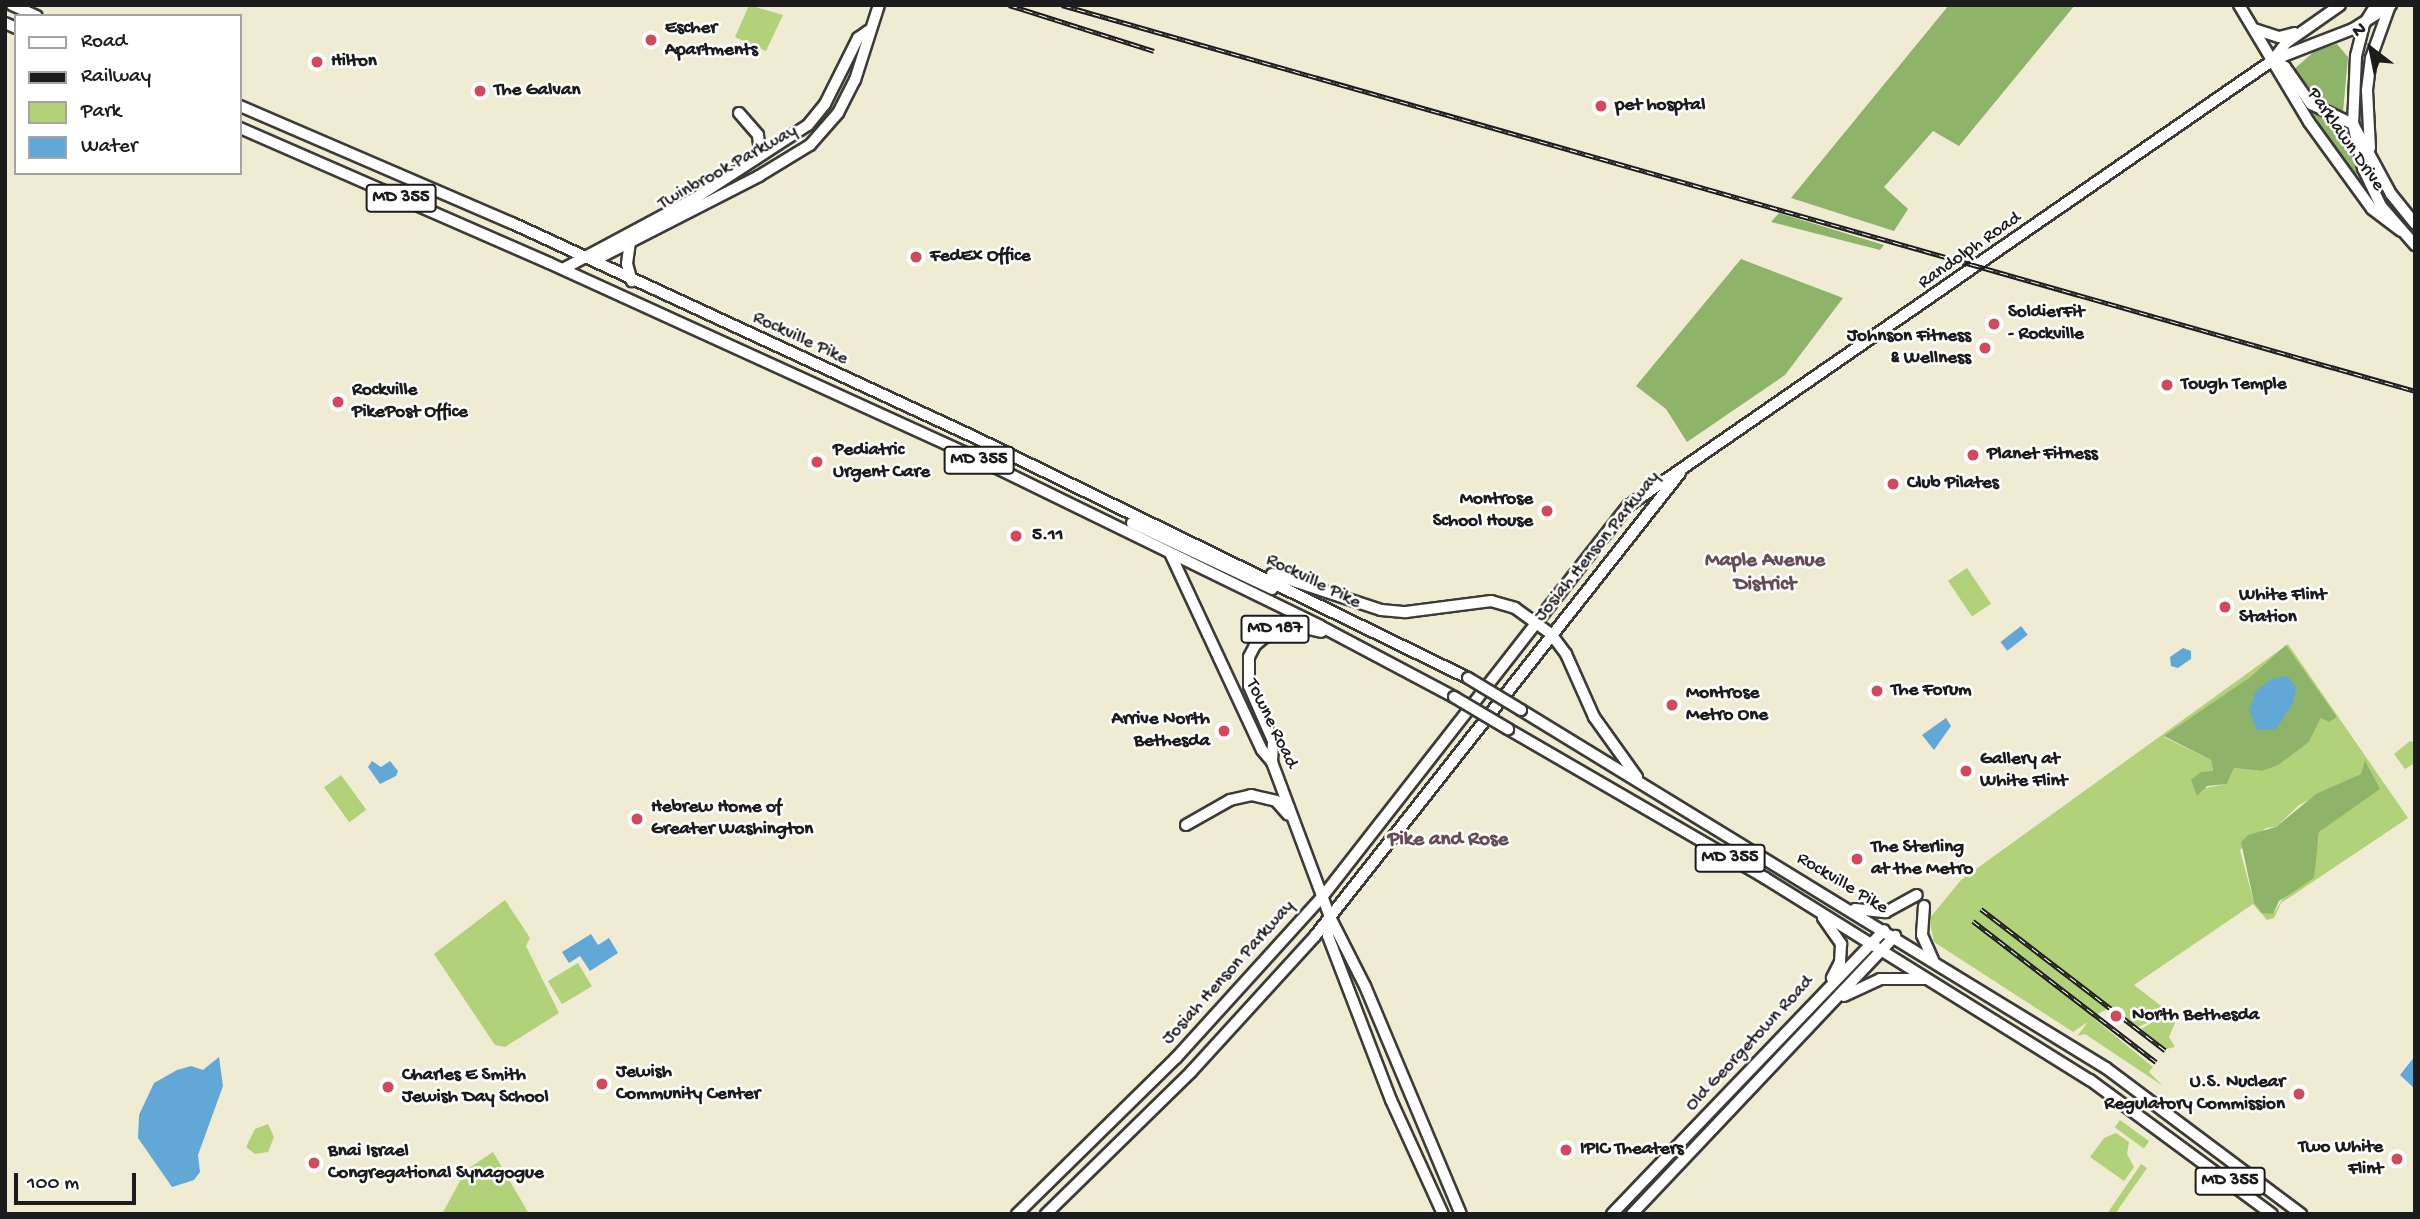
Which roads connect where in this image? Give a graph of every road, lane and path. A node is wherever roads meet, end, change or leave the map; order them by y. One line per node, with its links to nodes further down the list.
1 (12, 5): 7 (main road)
2 (879, 5): 10 (main road, Twinbrook Parkway)
3 (2239, 5): 9 (main road, Parklawn Drive)
4 (2340, 5): 11 (main road, Randolph Road)
5 (2375, 5): 8 (main road, Parklawn Drive)
6 (2390, 7): 8 (main road, Randolph Road); 17 (main road, Parklawn Drive)
7 (32, 14)
8 (2364, 24): 12 (main road, Randolph Road); 15 (main road, Parklawn Drive)
9 (2254, 29): 11 (main road); 12 (main road, Parklawn Drive)
10 (868, 31): 19 (main road, Twinbrook Parkway); 25 (main road, Twinbrook Parkway)
11 (2301, 32): 12 (main road, Randolph Road)
12 (2273, 60): 15 (main road, Parklawn Drive); 24 (main road, Parklawn Drive); 30 (main road, Randolph Road)
13 (242, 107): 18 (main road, Rockville Pike / MD 355)
14 (739, 113): 19 (main road)
15 (2353, 124): 17 (main road, Parklawn Drive); 24 (main road, Parklawn Drive)
16 (242, 129): 20 (main road, Rockville Pike / MD 355)
17 (2370, 149): 23 (main road, Parklawn Drive)
18 (361, 159): 20 (main road); 21 (main road, Rockville Pike / MD 355)
19 (752, 163): 27 (main road, Twinbrook Parkway)
20 (330, 166): 22 (main road, Rockville Pike / MD 355)
21 (388, 172): 22 (main road); 27 (main road, Rockville Pike / MD 355)
22 (353, 177): 28 (main road, Rockville Pike / MD 355)
23 (2415, 224)
24 (2401, 231): 26 (main road, Parklawn Drive)
25 (630, 242): 27 (main road, Twinbrook Parkway); 29 (main road)
26 (2415, 245)
27 (583, 258): 28 (main road, Twinbrook Parkway); 29 (main road, Rockville Pike / MD 355)
28 (563, 269): 32 (main road, Rockville Pike / MD 355)
29 (632, 281): 33 (main road, Rockville Pike / MD 355)
30 (1684, 468): 34 (main road, Josiah Henson Parkway); 36 (main road, Josiah Henson Parkway)
31 (1132, 523): 35 (main road)
32 (1168, 551): 37 (main road, Rockville Pike / MD 355); 38 (main road, Towne Road / MD 187)
33 (1226, 558): 34 (main road); 35 (main road, Rockville Pike / MD 355)
34 (1535, 621): 36 (main road); 43 (main road, Josiah Henson Parkway)
35 (1367, 628): 39 (main road, Rockville Pike / MD 355, bridge)
36 (1551, 634): 39 (main road); 47 (main road, Josiah Henson Parkway)
37 (1360, 647): 38 (main road, MD 187); 44 (main road, Rockville Pike / MD 355, bridge)
38 (1272, 762): 40 (main road, Towne Road / MD 187)
39 (1641, 782): 46 (main road, Rockville Pike / MD 355)
40 (1294, 823): 41 (main road); 43 (main road, Towne Road / MD 187)
41 (1186, 825)
42 (1917, 895): 46 (main road)
43 (1323, 896): 47 (main road, Towne Road / MD 187); 56 (main road, Josiah Henson Parkway)
44 (1811, 906): 50 (main road, Rockville Pike / MD 355); 54 (main road)
45 (1924, 906): 52 (main road)
46 (1849, 908): 48 (main road, Rockville Pike / MD 355)
47 (1330, 917): 57 (main road, Josiah Henson Parkway); 58 (main road, Towne Road / MD 187); 59 (main road, Towne Road / MD 187)
48 (1884, 930): 49 (main road, Rockville Pike / MD 355); 50 (main road, Old Georgetown Road)
49 (1895, 936): 51 (main road, Old Georgetown Road); 52 (main road, Rockville Pike / MD 355)
50 (1871, 943): 51 (main road, Rockville Pike / MD 355); 54 (main road, Old Georgetown Road)
51 (1882, 950): 53 (main road, Rockville Pike / MD 355); 55 (main road, Old Georgetown Road)
52 (1933, 960): 63 (main road, Rockville Pike / MD 355)
53 (1928, 979): 55 (main road); 62 (main road, Rockville Pike / MD 355)
54 (1823, 992): 60 (main road, Old Georgetown Road)
55 (1830, 1006): 61 (main road, Old Georgetown Road)
56 (1017, 1214)
57 (1045, 1214)
58 (1443, 1214)
59 (1461, 1214)
60 (1612, 1214)
61 (1632, 1214)
62 (2272, 1214)
63 (2301, 1214)

